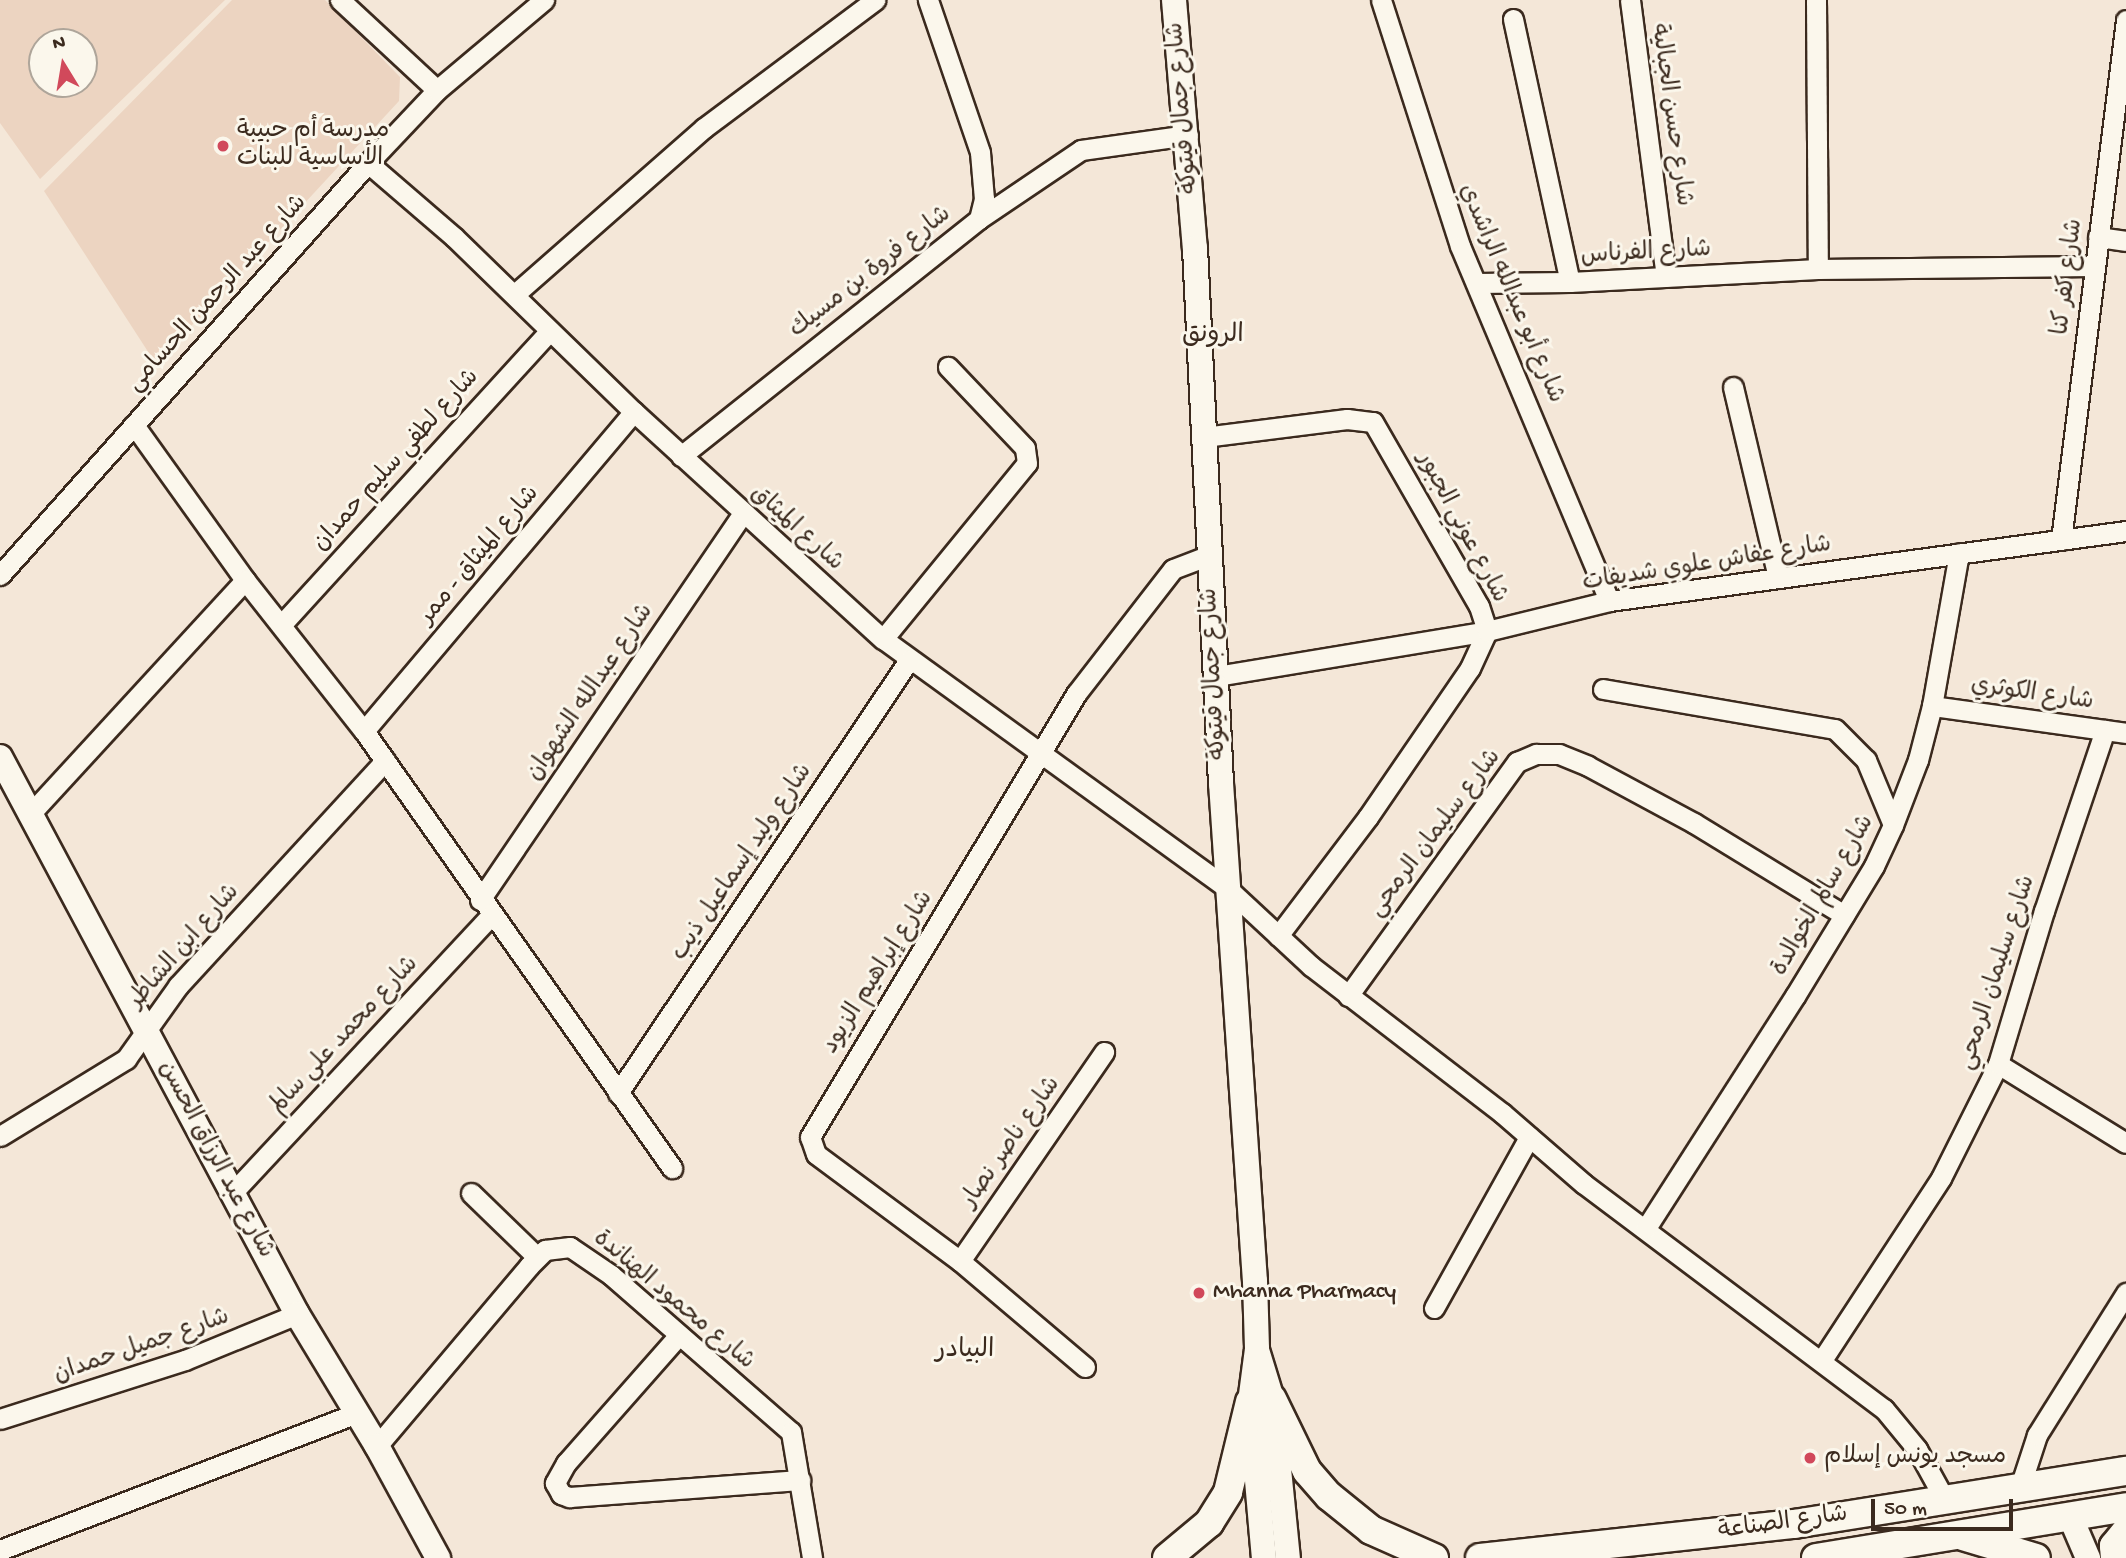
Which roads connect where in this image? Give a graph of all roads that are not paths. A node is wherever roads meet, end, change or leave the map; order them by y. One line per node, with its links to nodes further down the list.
1 (340, 0): 11 (street)
2 (875, 0): 22 (street)
3 (928, 0): 14 (street, شارع فروة بن مسيك)
4 (1174, 0): 12 (street, شارع جمال قيتوكة)
5 (1381, 0): 21 (street, شارع أبو عبدالله الراشدي)
6 (1630, 0): 19 (street, شارع حسن الجبالية)
7 (1816, 0): 18 (street)
8 (533, 3): 11 (street, شارع عبد الرحمن الحسامي)
9 (1513, 19): 20 (street)
10 (2126, 20): 15 (street, شارع كفر كنا)
11 (437, 90): 13 (street, شارع عبد الرحمن الحسامي)
12 (1188, 135): 14 (street); 28 (street, شارع جمال قيتوكة)
13 (368, 163): 22 (street, شارع الميثاق); 27 (street, شارع عبد الرحمن الحسامي)
14 (979, 219): 29 (street, شارع فروة بن مسيك)
15 (2098, 237): 16 (street); 17 (street, شارع كفر كنا)
16 (2126, 241)
17 (2094, 266): 18 (street, شارع الفرناس); 32 (street, شارع كفر كنا)
18 (1818, 269): 19 (street, شارع الفرناس)
19 (1666, 278): 20 (street, شارع الفرناس)
20 (1570, 282): 21 (street, شارع الفرناس)
21 (1476, 283): 38 (street, شارع أبو عبدالله الراشدي)
22 (515, 294): 23 (street, شارع الميثاق)
23 (550, 331): 26 (street, شارع الميثاق); 39 (street, شارع لطفي سليم حمدان)
24 (948, 368): 41 (street)
25 (1733, 387): 36 (street)
26 (634, 412): 29 (street, شارع الميثاق); 47 (street, شارع الميثاق - ممر)
27 (134, 425): 35 (street, شارع عبد الرحمن الحسامي); 37 (street)
28 (1205, 437): 34 (street, شارع جمال قيتوكة); 40 (street, شارع عوني الجبور)
29 (681, 456): 30 (street, شارع الميثاق)
30 (742, 514): 41 (street, شارع الميثاق); 55 (street, شارع عبدالله الشهوان)
31 (2126, 531): 32 (street, شارع عفاش علوي شديفات)
32 (2061, 540): 33 (street, شارع عفاش علوي شديفات)
33 (1959, 553): 36 (street, شارع عفاش علوي شديفات); 45 (street, شارع سالم الخوالدة)
34 (1209, 555): 43 (street, شارع جمال قيتوكة); 49 (street, شارع إبراهيم الزيود)
35 (0, 575)
36 (1778, 578): 38 (street, شارع عفاش علوي شديفات)
37 (245, 580): 39 (street); 52 (street)
38 (1609, 601): 40 (street, شارع عفاش علوي شديفات)
39 (282, 624): 47 (street)
40 (1486, 631): 43 (street, شارع عفاش علوي شديفات); 57 (street, شارع عوني الجبور)
41 (883, 639): 42 (street, شارع الميثاق)
42 (909, 660): 49 (street, شارع الميثاق); 62 (street, شارع وليد إسماعيل ذيب)
43 (1216, 676): 54 (street, شارع جمال قيتوكة)
44 (1603, 689): 53 (street)
45 (1931, 706): 46 (street, شارع الكوثري); 53 (street, شارع سالم الخوالدة)
46 (2105, 730): 48 (street, شارع الكوثري); 61 (street, شارع سليمان الرمحي)
47 (364, 731): 51 (street)
48 (2126, 733)
49 (1041, 752): 54 (street, شارع الميثاق); 71 (street, شارع إبراهيم الزيود)
50 (0, 757): 52 (street, شارع عبد الرزاق الحسن)
51 (385, 761): 55 (street); 59 (street, شارع ابن الشاطر)
52 (32, 813): 59 (street, شارع عبد الرزاق الحسن)
53 (1894, 825): 56 (street, شارع سالم الخوالدة)
54 (1227, 888): 57 (street); 78 (street, شارع جمال قيتوكة)
55 (486, 907): 62 (street); 67 (street, شارع محمد علي سالم)
56 (1844, 915): 58 (street, شارع سليمان الرمحي); 69 (street, شارع سالم الخوالدة)
57 (1278, 936): 58 (street)
58 (1348, 996): 64 (street)
59 (145, 1029): 63 (street, شارع ابن الشاطر); 67 (street, شارع عبد الرزاق الحسن)
60 (1104, 1052): 71 (street, شارع ناصر نصار)
61 (1998, 1064): 65 (street); 76 (street, شارع سليمان الرمحي)
62 (618, 1093): 66 (street)
63 (0, 1136)
64 (1529, 1137): 69 (street); 73 (street)
65 (2126, 1143)
66 (672, 1168)
67 (234, 1191): 74 (street, شارع عبد الرزاق الحسن)
68 (471, 1193): 70 (street)
69 (1646, 1228): 76 (street)
70 (537, 1257): 75 (street, شارع محمود الهناندة); 81 (street)
71 (960, 1261): 77 (street, شارع إبراهيم الزيود)
72 (2126, 1293): 84 (street)
73 (1434, 1308)
74 (297, 1314): 79 (street, شارع عبد الرزاق الحسن); 80 (street, شارع جميل حمدان)
75 (679, 1335): 83 (street, شارع محمود الهناندة); 83 (street)
76 (1822, 1360): 85 (street)
77 (1085, 1367)
78 (1261, 1401): 94 (main road); 95 (street, شارع جمال قيتوكة); 96 (street, شارع جمال قيتوكة); 97 (main road)
79 (357, 1413): 81 (street, شارع عبد الرزاق الحسن); 91 (street)
80 (0, 1419)
81 (377, 1446): 92 (street, شارع عبد الرزاق الحسن)
82 (2126, 1471): 84 (main road, شارع الصناعة)
83 (800, 1479): 93 (street)
84 (2030, 1485): 85 (main road, شارع الصناعة)
85 (1945, 1500): 98 (main road, شارع الصناعة)
86 (2126, 1507): 87 (main road, شارع الصناعة)
87 (2063, 1517): 89 (main road, شارع الصناعة); 101 (street); 102 (street)
88 (2126, 1531): 103 (main road)
89 (1960, 1535): 90 (main road, شارع الصناعة); 100 (main road)
90 (1923, 1549): 99 (main road, شارع الصناعة)
91 (0, 1550)
92 (438, 1558)
93 (812, 1558)
94 (1167, 1558)
95 (1264, 1558)
96 (1287, 1558)
97 (1434, 1558)
98 (1480, 1558)
99 (1816, 1558)
100 (2036, 1558)
101 (2077, 1558)
102 (2088, 1558)
103 (2115, 1558)

